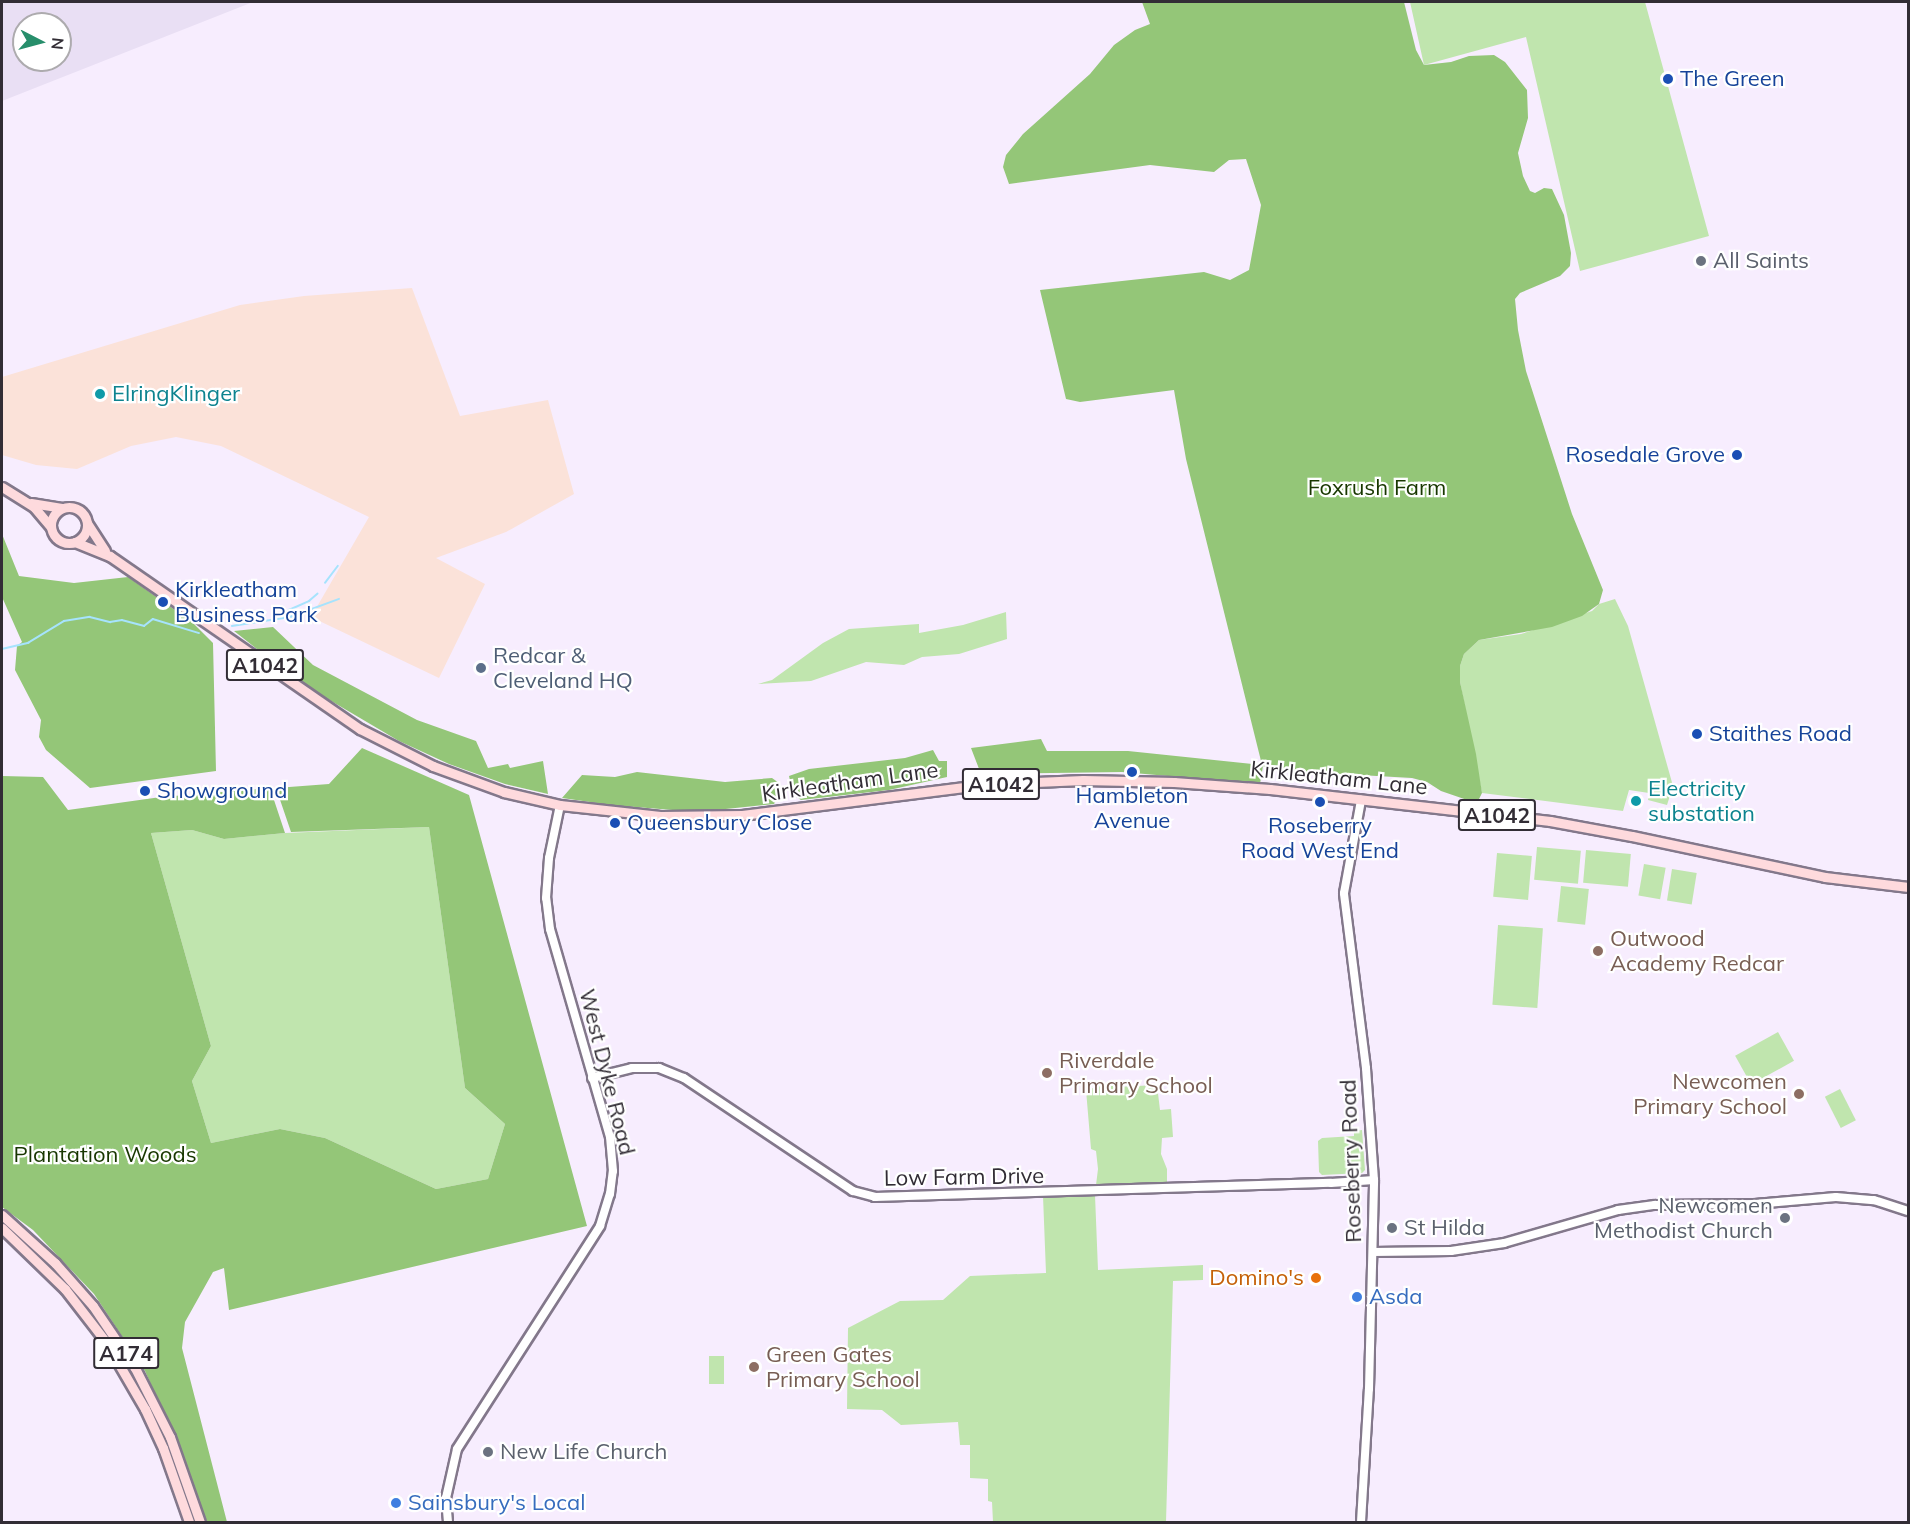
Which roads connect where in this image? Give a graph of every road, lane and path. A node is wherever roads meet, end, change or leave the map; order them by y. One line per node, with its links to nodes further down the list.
1 (2, 487): 2 (main road, A1042)
2 (26, 501): 3 (main road, A1042); 5 (main road, A1042)
3 (62, 508): 4 (main road, A1042); 5 (main road)
4 (87, 523): 6 (main road); 7 (main road, Kirkleatham Lane / A1042)
5 (51, 527): 6 (main road, A1042)
6 (75, 542): 7 (main road, Kirkleatham Lane / A1042)
7 (110, 556): 9 (main road, Kirkleatham Lane / A1042)
8 (1361, 800): 9 (main road, Kirkleatham Lane / A1042); 10 (main road, Kirkleatham Lane / A1042); 12 (street, Roseberry Road)
9 (560, 805): 11 (street, West Dyke Road)
10 (1908, 887)
11 (592, 1078): 12 (street, Low Farm Drive); 19 (street, West Dyke Road)
12 (1374, 1179): 16 (street, Roseberry Road)
13 (1908, 1211): 16 (street)
14 (2, 1215): 18 (main road, A174)
15 (2, 1228): 17 (main road, A174)
16 (1373, 1252): 20 (street, Roseberry Road)
17 (189, 1522)
18 (200, 1522)
19 (448, 1522)
20 (1361, 1522)

